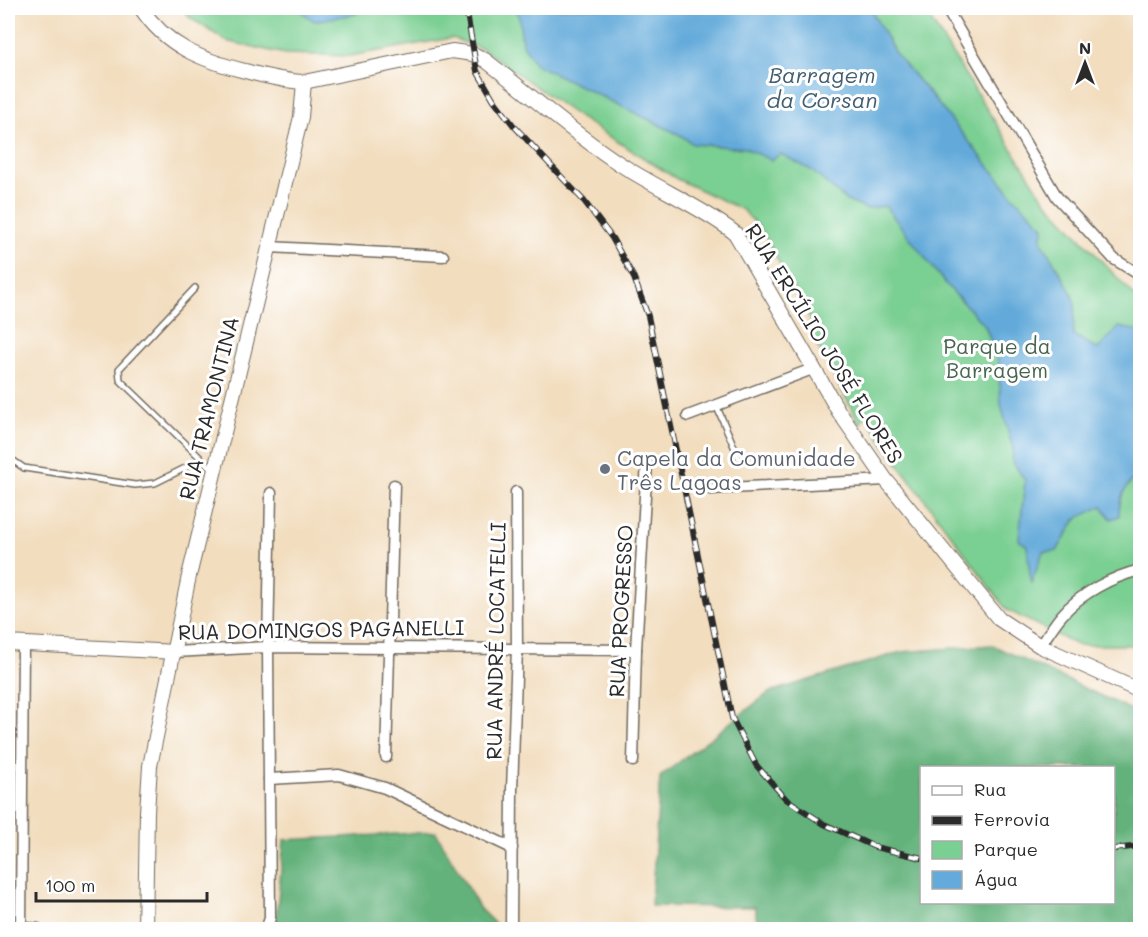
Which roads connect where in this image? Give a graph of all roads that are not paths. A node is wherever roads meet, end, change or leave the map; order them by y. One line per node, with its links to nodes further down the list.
1 (141, 8): 3 (street)
2 (946, 8): 6 (street)
3 (304, 82): 4 (street, RUA TRAMONTINA); 8 (street, RUA ERCÍLIO JOSÉ FLORES)
4 (269, 247): 5 (street); 15 (street, RUA TRAMONTINA)
5 (443, 256)
6 (1140, 275)
7 (195, 288): 13 (lane)
8 (814, 368): 9 (street); 16 (street, RUA ERCÍLIO JOSÉ FLORES)
9 (716, 405): 10 (street); 12 (lane)
10 (688, 416)
11 (8, 457): 13 (lane)
12 (738, 458)
13 (201, 460): 15 (lane)
14 (647, 462): 28 (street, RUA PROGRESSO)
15 (215, 471): 29 (street, RUA TRAMONTINA)
16 (886, 480): 18 (street); 24 (street, RUA ERCÍLIO JOSÉ FLORES)
17 (394, 485): 26 (street)
18 (710, 489)
19 (516, 492): 27 (street, RUA ANDRÉ LOCATELLI)
20 (271, 493): 25 (street)
21 (1140, 570): 24 (street)
22 (8, 643): 23 (street, RUA DOMINGOS PAGANELLI)
23 (22, 643): 29 (street, RUA DOMINGOS PAGANELLI); 36 (street)
24 (1040, 646): 30 (street, RUA ERCÍLIO JOSÉ FLORES)
25 (268, 647): 26 (street, RUA DOMINGOS PAGANELLI); 29 (street, RUA DOMINGOS PAGANELLI); 33 (street)
26 (388, 648): 27 (street, RUA DOMINGOS PAGANELLI); 31 (street)
27 (517, 649): 28 (street, RUA DOMINGOS PAGANELLI); 34 (street, RUA ANDRÉ LOCATELLI)
28 (636, 650): 32 (street, RUA PROGRESSO)
29 (175, 652): 38 (street, RUA TRAMONTINA)
30 (1140, 691)
31 (386, 757)
32 (633, 761)
33 (269, 779): 34 (street); 39 (street)
34 (512, 848): 40 (street, RUA ANDRÉ LOCATELLI)
35 (8, 929): 36 (street)
36 (21, 929): 37 (street)
37 (37, 930)
38 (145, 930)
39 (266, 930)
40 (515, 930)

